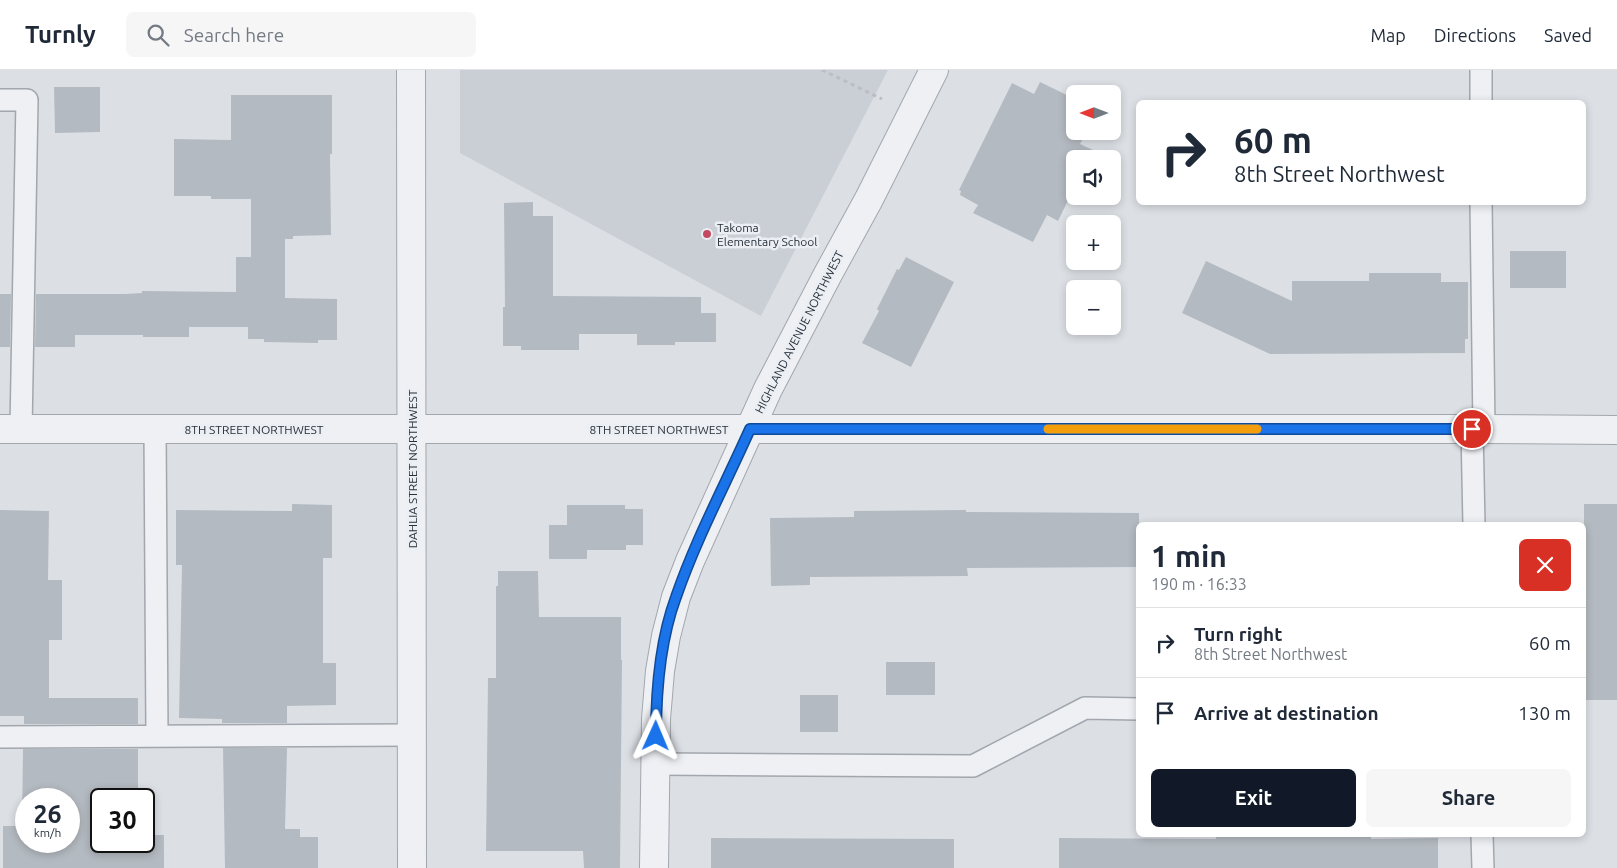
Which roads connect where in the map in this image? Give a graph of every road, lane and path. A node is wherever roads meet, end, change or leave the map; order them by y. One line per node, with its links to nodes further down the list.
1 (411, 70): 11 (street, DAHLIA STREET NORTHWEST)
2 (822, 70): 6 (path)
3 (934, 70): 12 (street, HIGHLAND AVENUE NORTHWEST)
4 (1481, 70): 7 (lane)
5 (0, 100): 9 (lane)
6 (884, 100)
7 (1481, 100)
8 (1481, 205): 13 (lane)
9 (11, 429): 10 (street, 8TH STREET NORTHWEST)
10 (155, 429): 11 (street, 8TH STREET NORTHWEST); 18 (lane)
11 (412, 429): 12 (street, 8TH STREET NORTHWEST); 17 (street, DAHLIA STREET NORTHWEST)
12 (750, 429): 13 (street, 8TH STREET NORTHWEST); 20 (street, HIGHLAND AVENUE NORTHWEST)
13 (1478, 429): 14 (street, 8TH STREET NORTHWEST); 15 (lane)
14 (1617, 430)
15 (1474, 522)
16 (1136, 709): 20 (lane)
17 (412, 735): 18 (lane); 22 (street, DAHLIA STREET NORTHWEST)
18 (157, 736): 19 (lane)
19 (0, 737)
20 (656, 764): 23 (street, HIGHLAND AVENUE NORTHWEST)
21 (1482, 837): 24 (lane)
22 (412, 868)
23 (654, 868)
24 (1483, 868)

